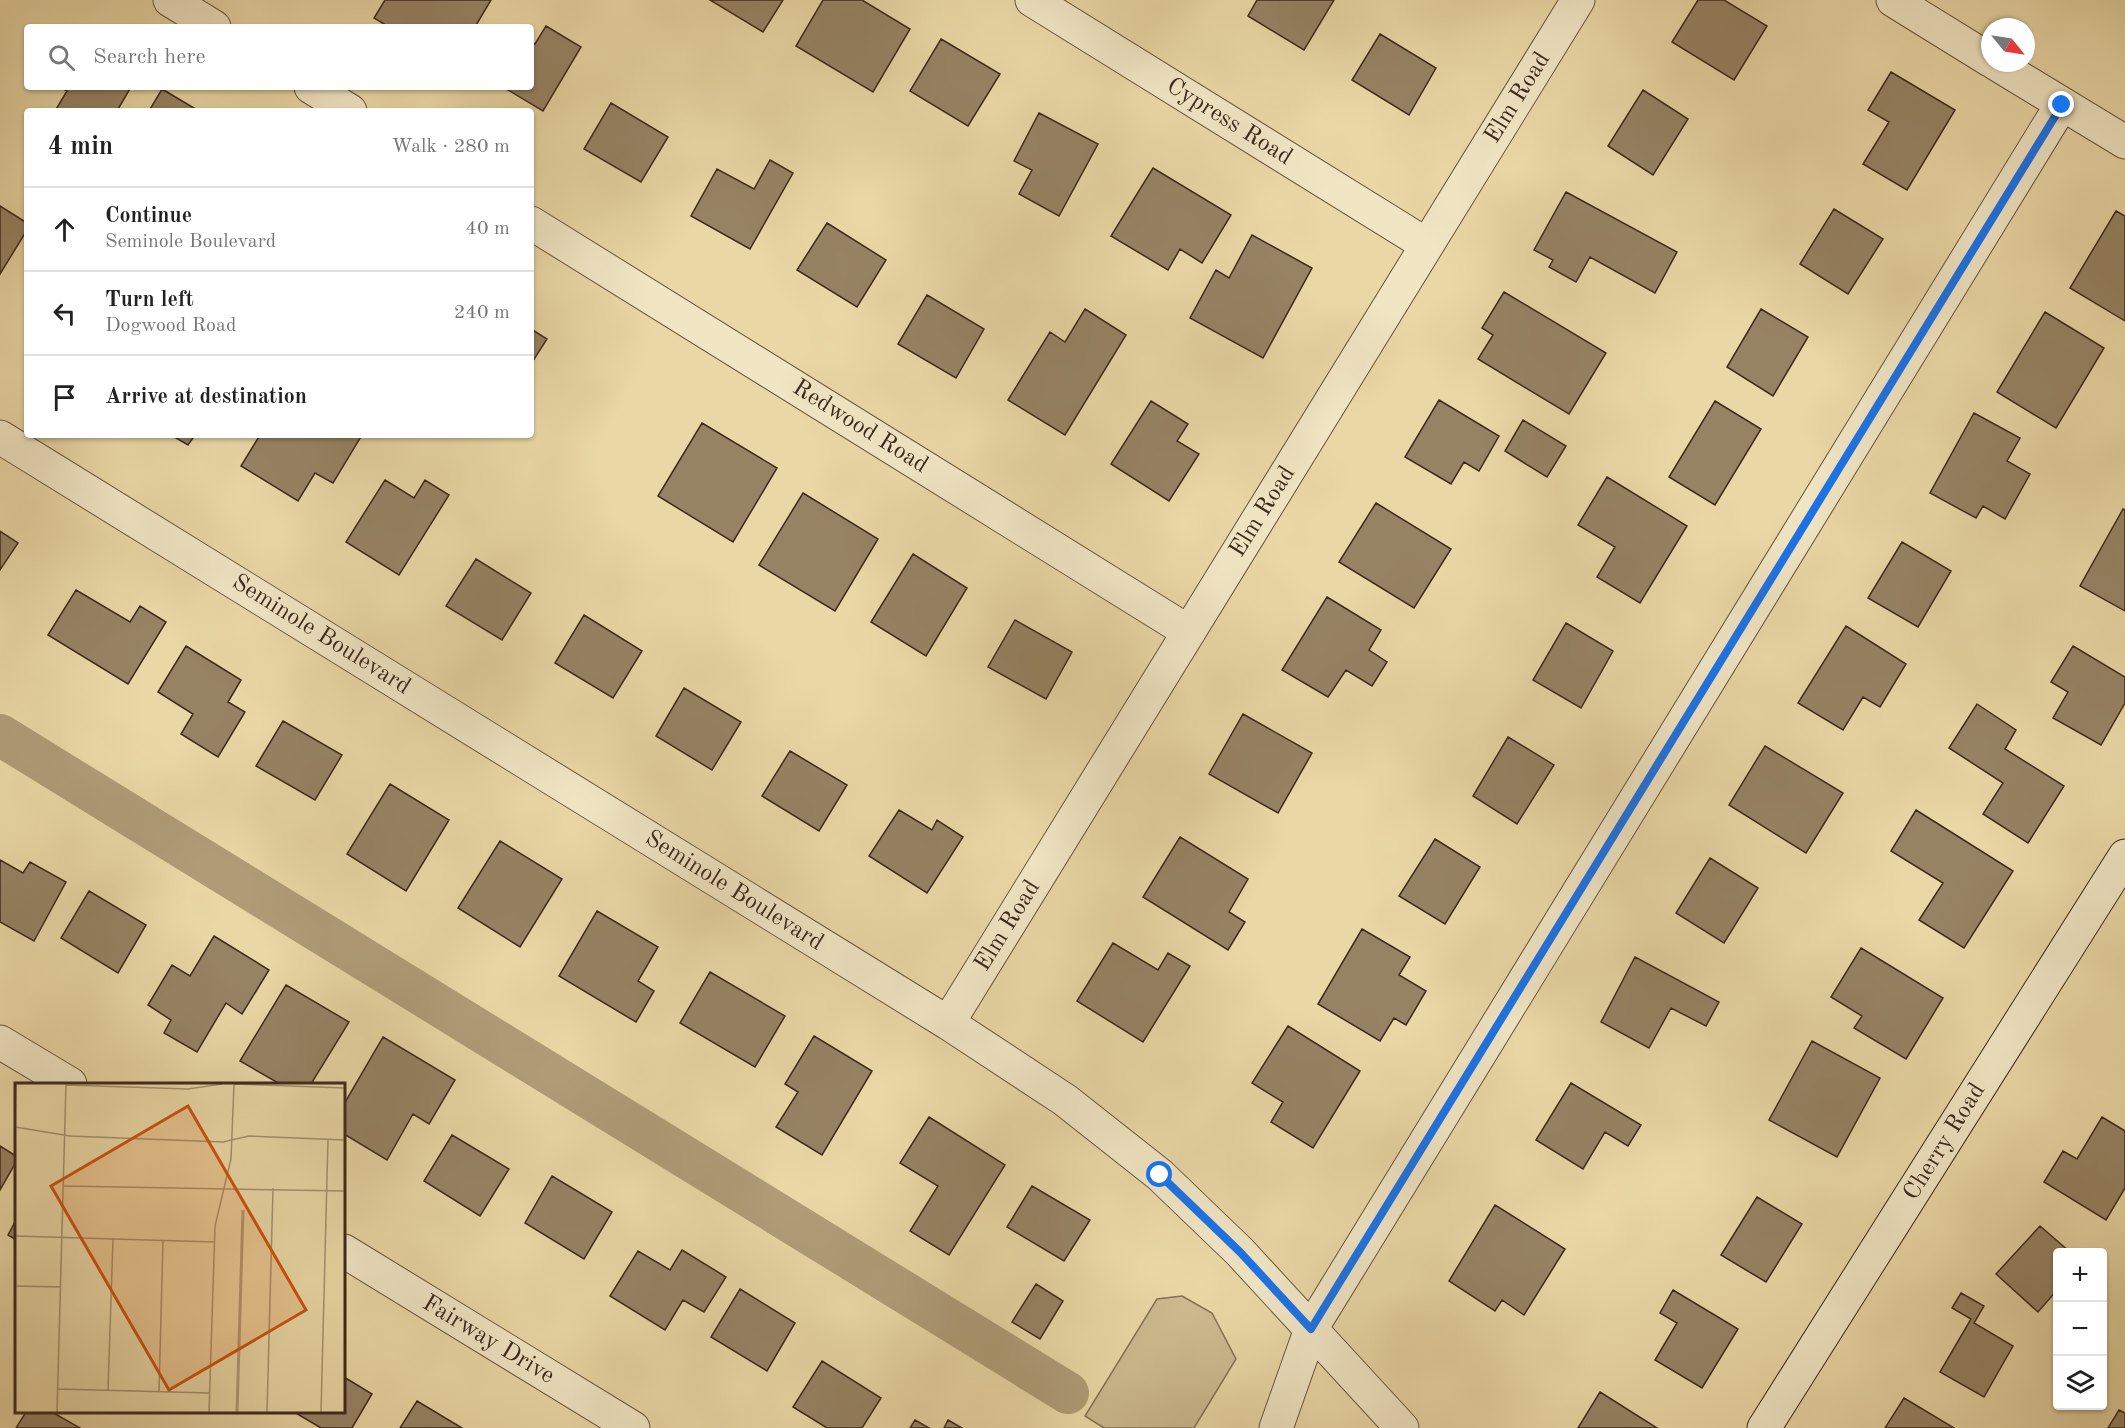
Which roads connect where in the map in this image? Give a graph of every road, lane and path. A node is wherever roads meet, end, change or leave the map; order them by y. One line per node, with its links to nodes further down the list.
1 (170, 0): 5 (street)
2 (1032, 0): 13 (street, Cypress Road)
3 (1578, 0): 13 (street, Elm Road)
4 (1893, 0): 6 (street)
5 (209, 24)
6 (1981, 54)
7 (2009, 72): 9 (street)
8 (316, 90): 10 (street)
9 (2062, 105): 11 (street); 21 (street)
10 (345, 108)
11 (2125, 142)
12 (534, 226): 15 (street, Redwood Road)
13 (1427, 245): 15 (street, Elm Road)
14 (0, 437): 17 (street, Seminole Boulevard)
15 (1189, 632): 17 (street, Elm Road)
16 (2125, 856): 25 (street, Cherry Road)
17 (948, 1023): 21 (street, Seminole Boulevard)
18 (0, 1042): 19 (street)
19 (68, 1083)
20 (345, 1252): 22 (street, Fairway Drive)
21 (1311, 1329): 23 (street); 24 (street, Seminole Boulevard)
22 (633, 1428)
23 (1276, 1428)
24 (1402, 1428)
25 (1764, 1428)

